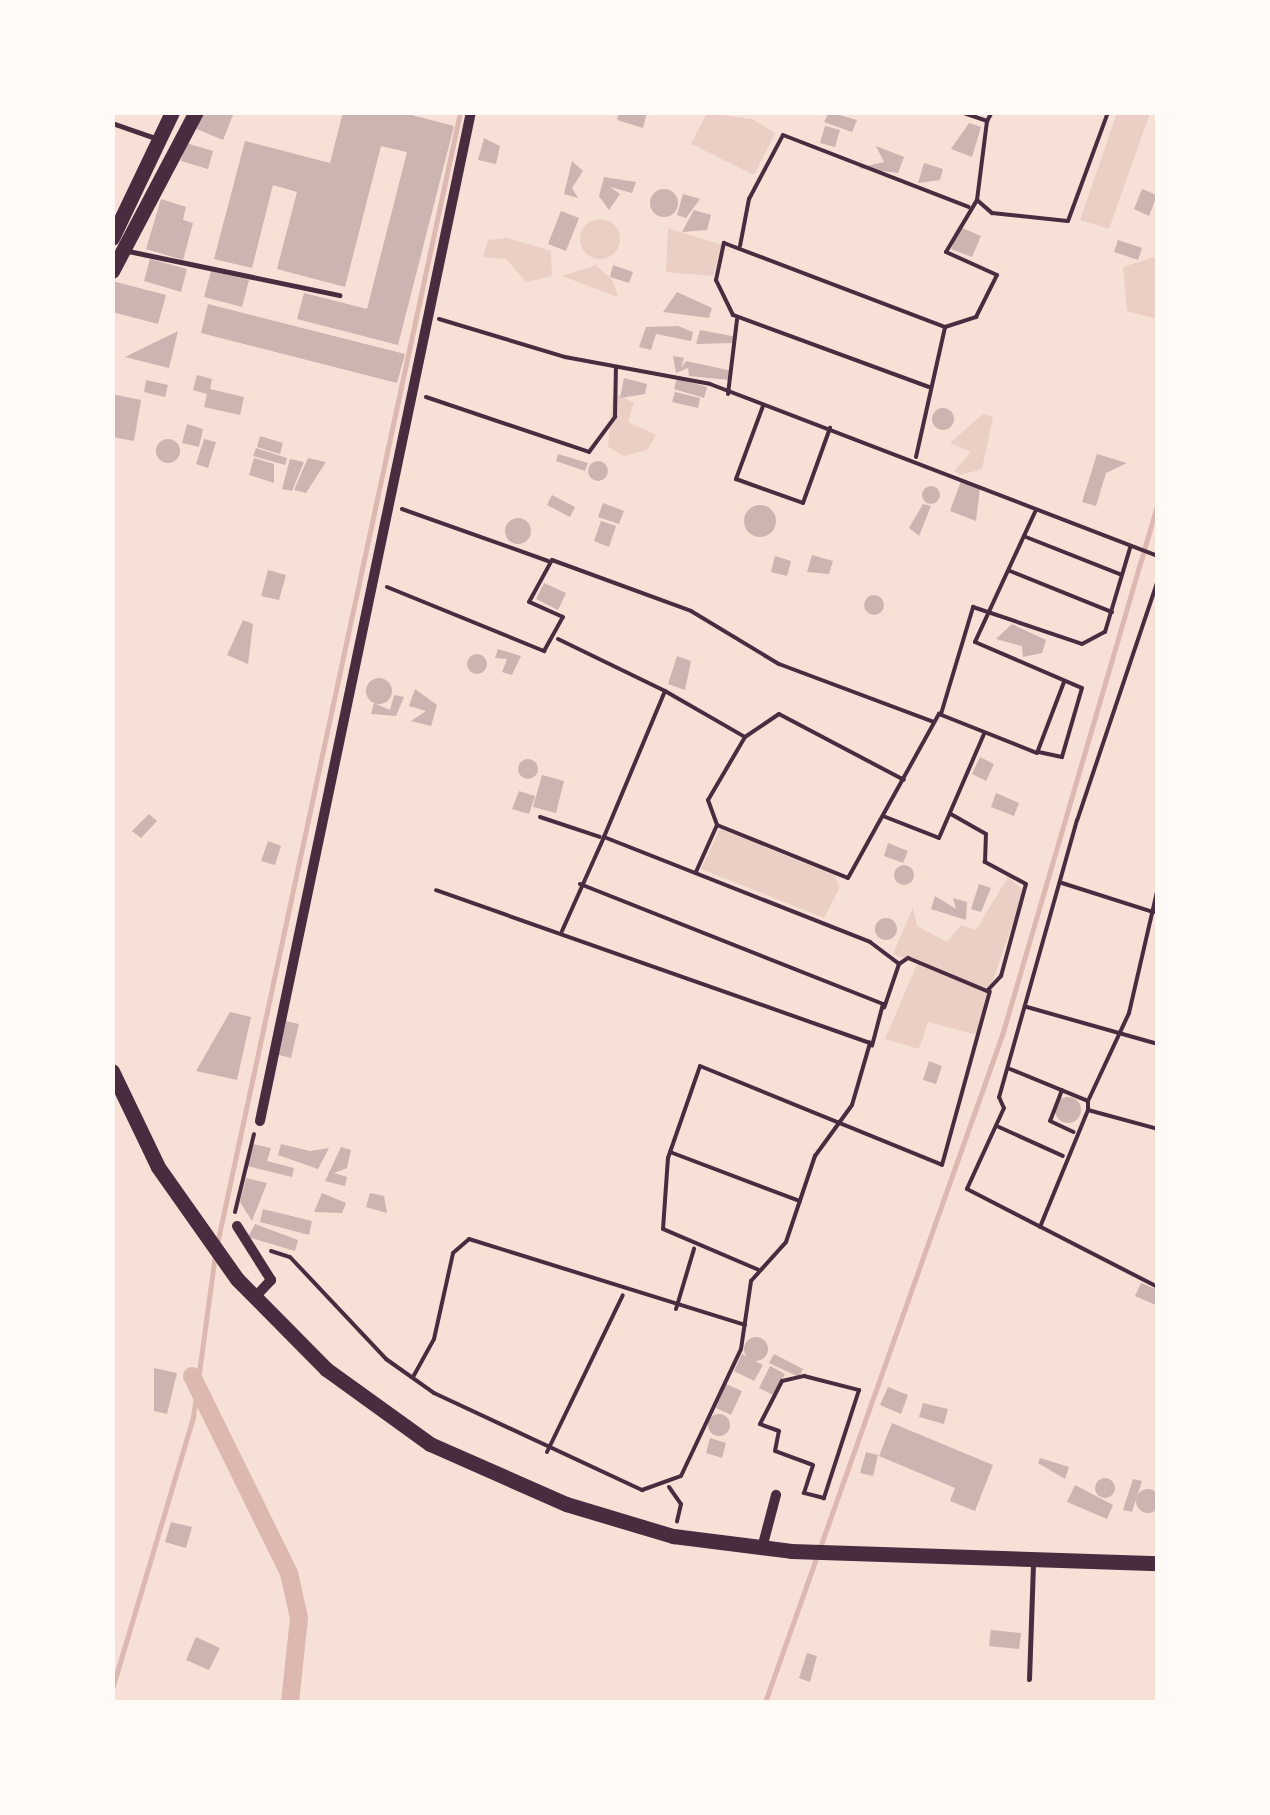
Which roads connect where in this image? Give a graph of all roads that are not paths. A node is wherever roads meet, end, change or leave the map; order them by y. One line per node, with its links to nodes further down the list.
1 (172, 112): 5 (main road)
2 (196, 112): 7 (main road)
3 (471, 112): 11 (street)
4 (112, 123): 5 (lane)
5 (160, 140): 6 (main road)
6 (112, 238)
7 (128, 251): 8 (main road); 9 (lane)
8 (112, 271)
9 (338, 294)
10 (112, 1071): 13 (main road)
11 (259, 1125)
12 (237, 1226): 13 (street)
13 (254, 1298): 15 (main road)
14 (776, 1495): 15 (street)
15 (762, 1548): 16 (main road)
16 (1033, 1559): 17 (main road); 18 (lane)
17 (1158, 1563)
18 (1029, 1680)

